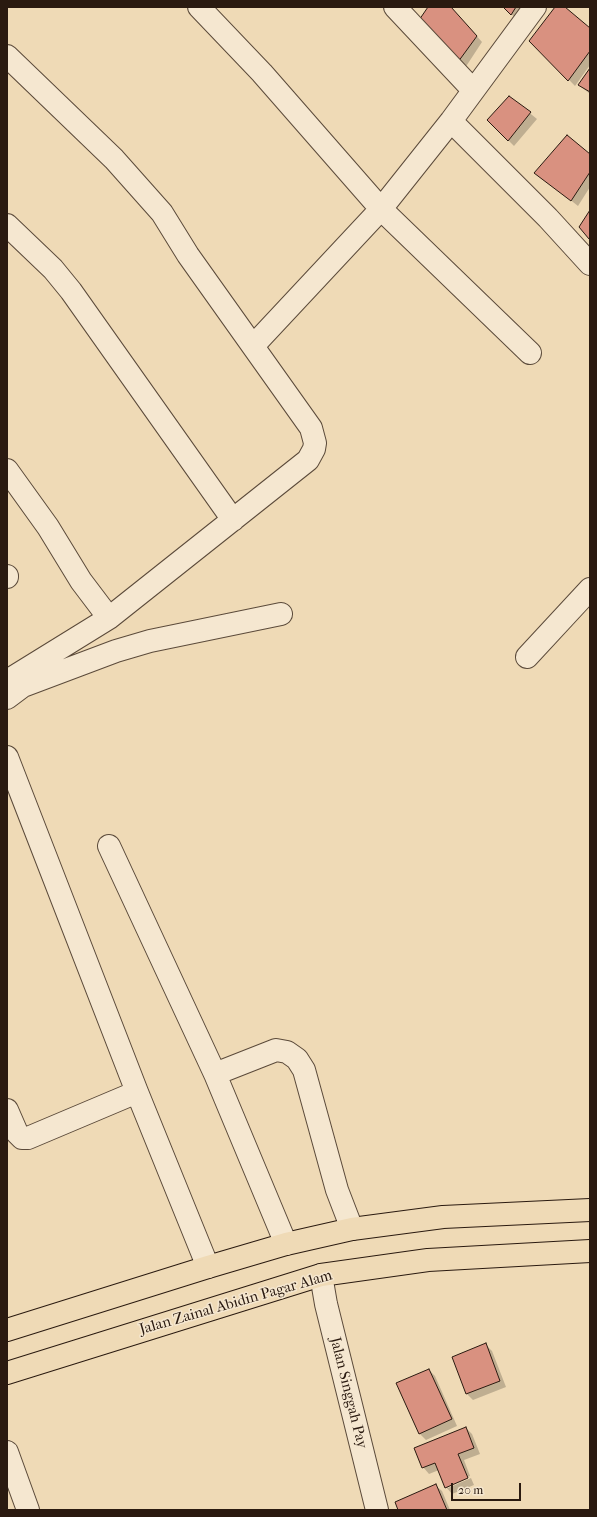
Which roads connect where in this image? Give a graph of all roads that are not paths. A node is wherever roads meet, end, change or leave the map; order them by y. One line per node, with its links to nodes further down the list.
1 (198, 7): 7 (street)
2 (395, 7): 5 (street)
3 (535, 7): 5 (street)
4 (7, 56): 10 (street)
5 (473, 90): 6 (street)
6 (450, 121): 7 (street); 9 (street)
7 (381, 209): 10 (street); 11 (street)
8 (7, 225): 13 (street)
9 (590, 264)
10 (253, 346): 13 (street)
11 (530, 353)
12 (7, 470): 16 (street)
13 (233, 520): 16 (street)
14 (590, 589): 17 (street)
15 (281, 614): 19 (street)
16 (109, 618): 18 (street)
17 (527, 658)
18 (7, 681)
19 (7, 698)
20 (7, 758): 21 (street)
21 (11, 781): 24 (street)
22 (109, 846): 23 (street)
23 (215, 1074): 27 (street); 28 (street)
24 (137, 1092): 25 (street); 30 (street)
25 (7, 1110)
26 (590, 1210): 27 (highway)
27 (352, 1229): 28 (highway)
28 (286, 1244): 30 (highway)
29 (590, 1252): 31 (highway, Jalan Zainal Abidin Pagar Alam)
30 (208, 1267): 32 (highway)
31 (321, 1275): 33 (highway, Jalan Zainal Abidin Pagar Alam); 36 (street, Jalan Singgah Pay)
32 (7, 1330)
33 (7, 1373)
34 (7, 1452): 35 (street)
35 (28, 1510)
36 (377, 1510)

